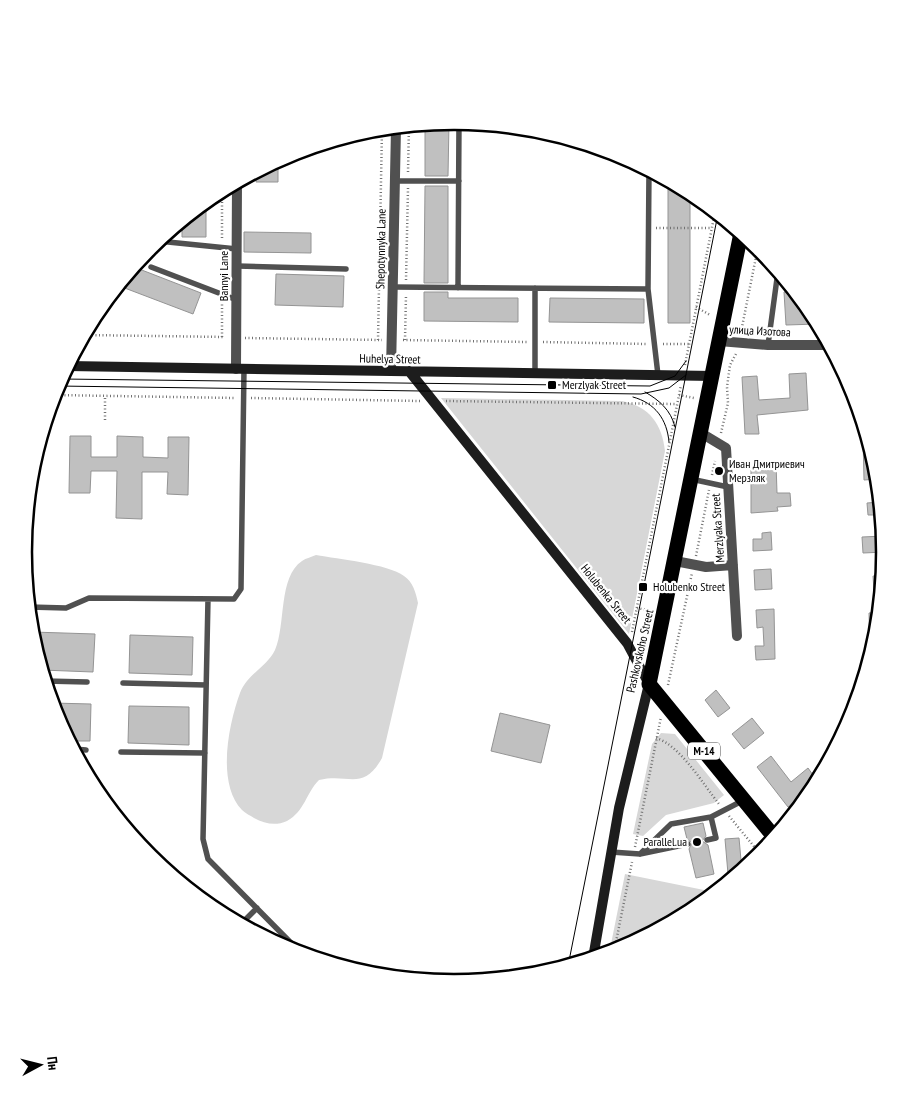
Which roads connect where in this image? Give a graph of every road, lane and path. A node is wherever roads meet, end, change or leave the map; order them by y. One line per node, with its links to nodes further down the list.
1 (459, 130): 8 (lane)
2 (409, 133): 7 (path)
3 (396, 135): 6 (street, Shepotynnyka Lane)
4 (382, 137): 31 (path)
5 (649, 178): 12 (lane)
6 (395, 181): 7 (lane); 23 (street, Shepotynnyka Lane)
7 (408, 181): 8 (lane); 24 (path)
8 (459, 181): 25 (lane)
9 (237, 191): 17 (street, Bannyi Lane)
10 (222, 201): 16 (path)
11 (714, 220): 13 (path)
12 (649, 228): 13 (path); 27 (lane)
13 (712, 228): 37 (path)
14 (739, 241): 33 (highway, Pashkovskoho Street)
15 (168, 242): 16 (lane)
16 (222, 248): 17 (lane); 28 (path)
17 (237, 249): 19 (street, Bannyi Lane)
18 (756, 257): 34 (path)
19 (237, 266): 21 (lane); 29 (street, Bannyi Lane)
20 (151, 268): 28 (lane)
21 (346, 269)
22 (777, 280): 35 (lane)
23 (393, 287): 24 (lane); 40 (street, Shepotynnyka Lane)
24 (406, 288): 25 (lane); 32 (path)
25 (458, 288): 26 (lane)
26 (535, 288): 27 (lane); 42 (lane)
27 (648, 289): 43 (lane)
28 (222, 294): 29 (lane); 30 (path)
29 (236, 300): 39 (street, Bannyi Lane)
30 (222, 337)
31 (378, 340)
32 (405, 340)
33 (719, 341): 34 (street, улица Изотова); 45 (highway, Pashkovskoho Street)
34 (739, 344): 35 (street, улица Изотова); 51 (path)
35 (768, 345): 36 (street, улица Изотова)
36 (822, 345)
37 (685, 363)
38 (76, 366): 39 (street, Huhelya Street)
39 (240, 369): 40 (street, Huhelya Street); 58 (lane)
40 (391, 371): 41 (street, Huhelya Street)
41 (409, 371): 42 (street, Huhelya Street); 47 (street, Holubenka Street)
42 (535, 373): 43 (street, Huhelya Street)
43 (658, 375): 44 (street, Huhelya Street)
44 (683, 376): 45 (street, Huhelya Street); 48 (path)
45 (713, 376): 50 (highway, Pashkovskoho Street)
46 (105, 396): 49 (path)
47 (432, 401): 48 (path); 61 (street, Holubenka Street)
48 (677, 404): 61 (path)
49 (105, 420)
50 (701, 433): 51 (street); 52 (highway, Pashkovskoho Street)
51 (719, 442): 53 (path); 54 (street, Merzlyaka Street)
52 (692, 480): 53 (lane); 55 (highway, Pashkovskoho Street)
53 (711, 483): 54 (lane); 56 (path)
54 (728, 487): 57 (street, Merzlyaka Street)
55 (675, 560): 56 (street); 66 (highway, Pashkovskoho Street)
56 (694, 565): 57 (street); 62 (path)
57 (733, 565): 60 (street, Merzlyaka Street)
58 (208, 599): 59 (lane); 67 (lane)
59 (36, 607)
60 (737, 636)
61 (627, 643): 66 (street, Holubenka Street)
62 (671, 676)
63 (53, 681): 64 (lane)
64 (87, 682)
65 (123, 683): 67 (lane)
66 (649, 684): 72 (highway, Holubenka Street / М-14); 79 (street, Pashkovskoho Street)
67 (206, 685): 71 (lane)
68 (82, 750): 69 (lane)
69 (86, 750)
70 (121, 752): 71 (lane)
71 (205, 753): 81 (lane)
72 (744, 800): 73 (lane); 75 (highway, Holubenka Street / М-14)
73 (724, 811): 74 (lane); 78 (path); 80 (path)
74 (711, 817): 76 (lane); 80 (lane)
75 (771, 833)
76 (707, 840)
77 (688, 844): 80 (lane)
78 (755, 848)
79 (611, 852): 80 (lane); 85 (street, Pashkovskoho Street)
80 (636, 855): 84 (path)
81 (257, 908): 82 (lane); 83 (lane)
82 (246, 919)
83 (288, 940)
84 (616, 942)
85 (594, 950)

